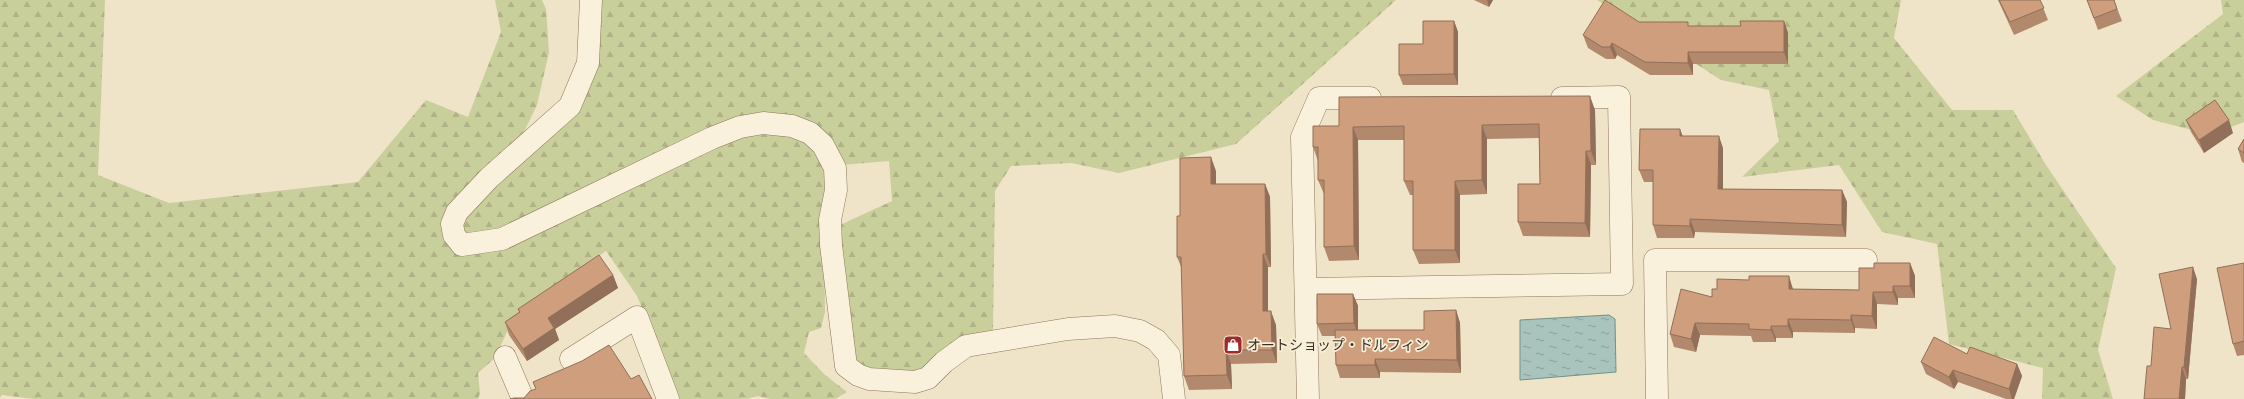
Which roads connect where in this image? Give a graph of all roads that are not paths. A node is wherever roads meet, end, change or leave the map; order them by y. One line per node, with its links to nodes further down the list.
1 (591, 0): 10 (street)
2 (1390, 98): 5 (street)
3 (1540, 98): 5 (street)
4 (1866, 260): 12 (street)
5 (1307, 289): 11 (street)
6 (505, 357): 8 (street)
7 (570, 359): 9 (street)
8 (523, 399)
9 (668, 399)
10 (1174, 399)
11 (1308, 399)
12 (1657, 399)

